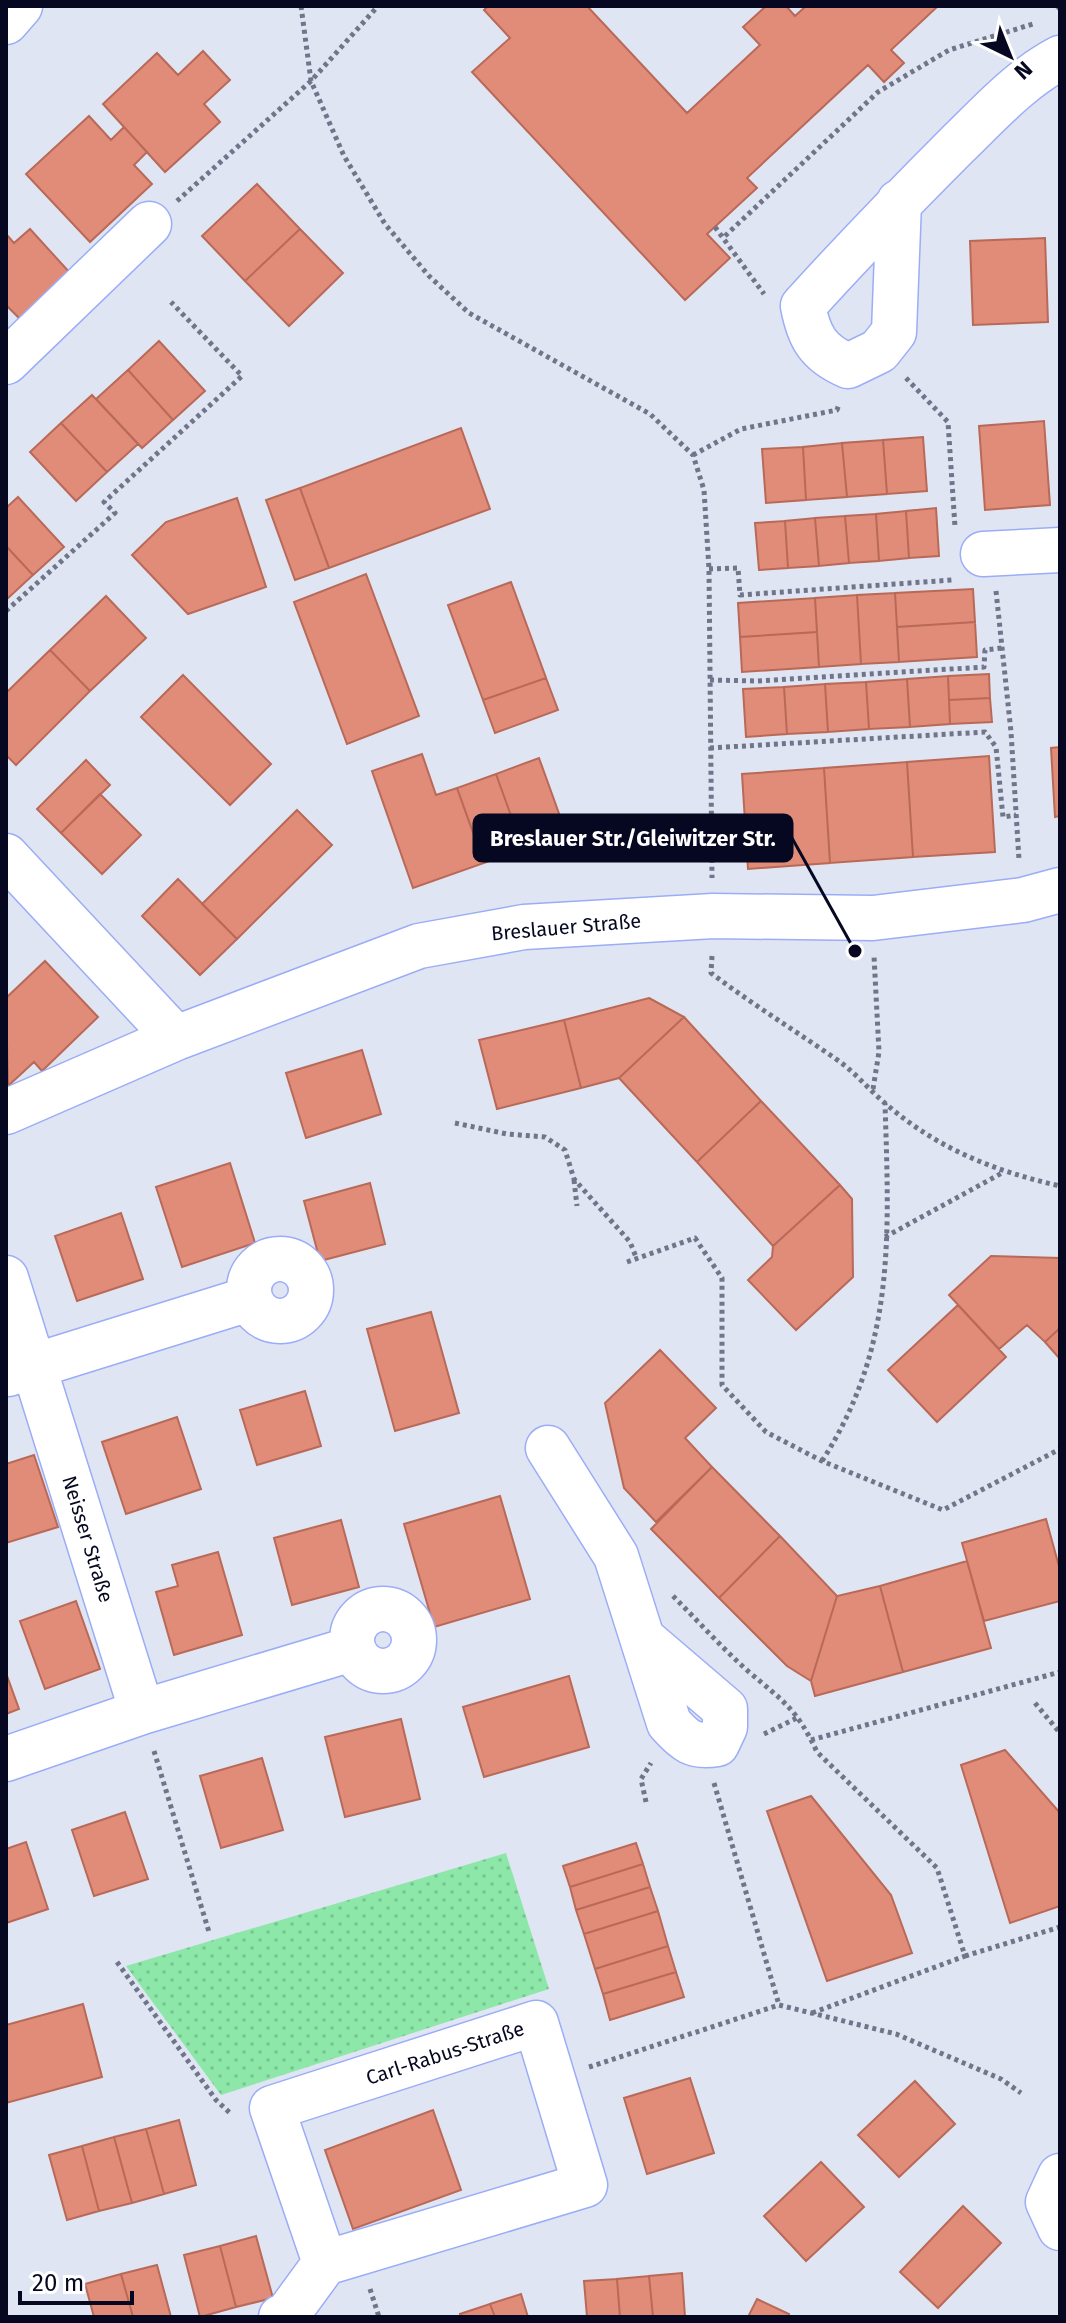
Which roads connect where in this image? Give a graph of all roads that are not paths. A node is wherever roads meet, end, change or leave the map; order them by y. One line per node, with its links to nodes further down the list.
1 (20, 6): 2 (street)
2 (6, 22)
3 (1054, 39): 4 (street)
4 (899, 202): 7 (street); 7 (street)
5 (149, 224): 8 (street)
6 (765, 295): 7 (street)
7 (809, 336)
8 (6, 362)
9 (1060, 550): 10 (street)
10 (983, 554)
11 (6, 856): 13 (street)
12 (1060, 890): 13 (street, Breslauer Straße)
13 (176, 1038): 14 (street, Breslauer Straße)
14 (6, 1112)
15 (6, 1278): 17 (street, Neisser Straße)
16 (249, 1299): 17 (street)
17 (20, 1370): 21 (street, Neisser Straße)
18 (548, 1448): 19 (street)
19 (642, 1638)
20 (352, 1649): 21 (street)
21 (142, 1712): 22 (street)
22 (6, 1759)
23 (1060, 2176): 24 (street)
24 (1060, 2228)
25 (325, 2263): 25 (street, Carl-Rabus-Straße); 26 (street)
26 (281, 2317)

